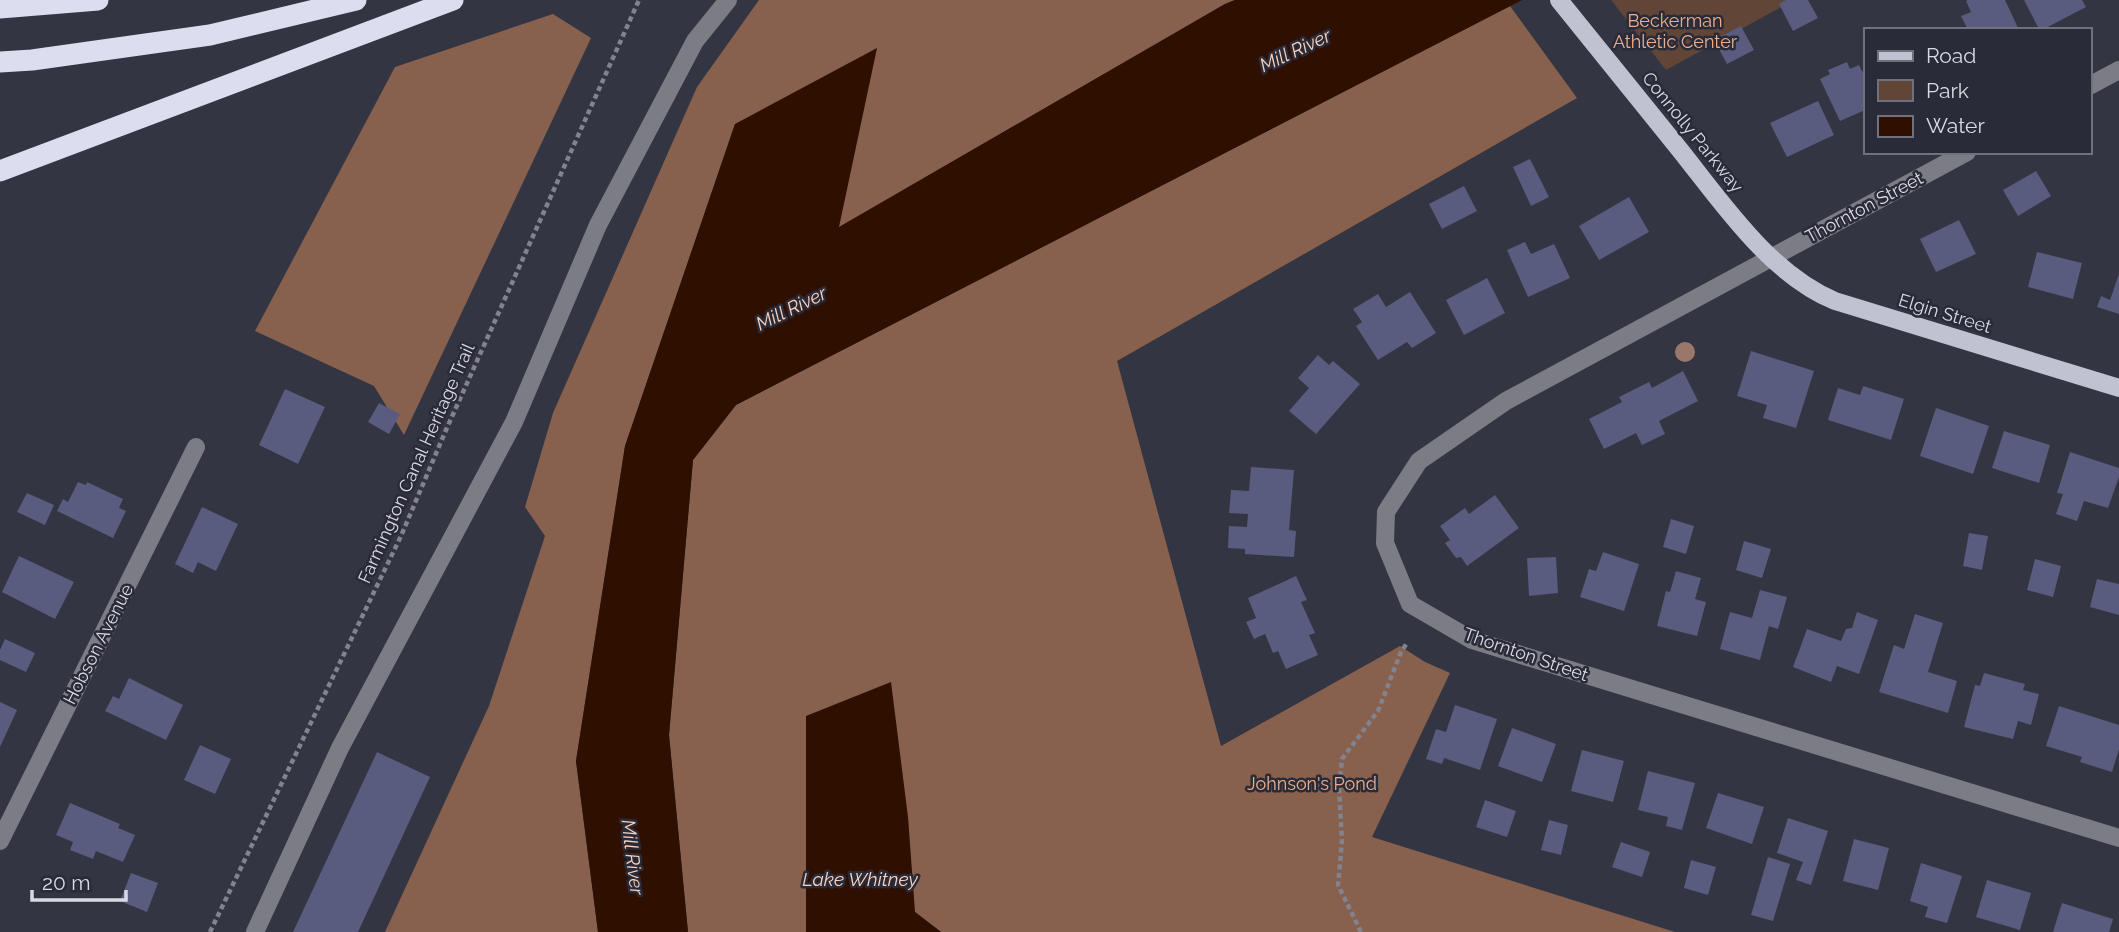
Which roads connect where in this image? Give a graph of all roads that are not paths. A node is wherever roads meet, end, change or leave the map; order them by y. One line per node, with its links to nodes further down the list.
1 (98, 0): 6 (highway)
2 (356, 0): 7 (highway)
3 (453, 0): 11 (highway)
4 (728, 0): 17 (street)
5 (1559, 0): 12 (main road, Connolly Parkway)
6 (0, 8)
7 (0, 62)
8 (2119, 70): 9 (street)
9 (2091, 85)
10 (1963, 154): 12 (street, Thornton Street)
11 (0, 171)
12 (1770, 257): 13 (main road, Elgin Street); 16 (street, Thornton Street)
13 (2119, 388)
14 (196, 447): 15 (street, Hobson Avenue)
15 (1, 837)
16 (2119, 838)
17 (255, 932)

